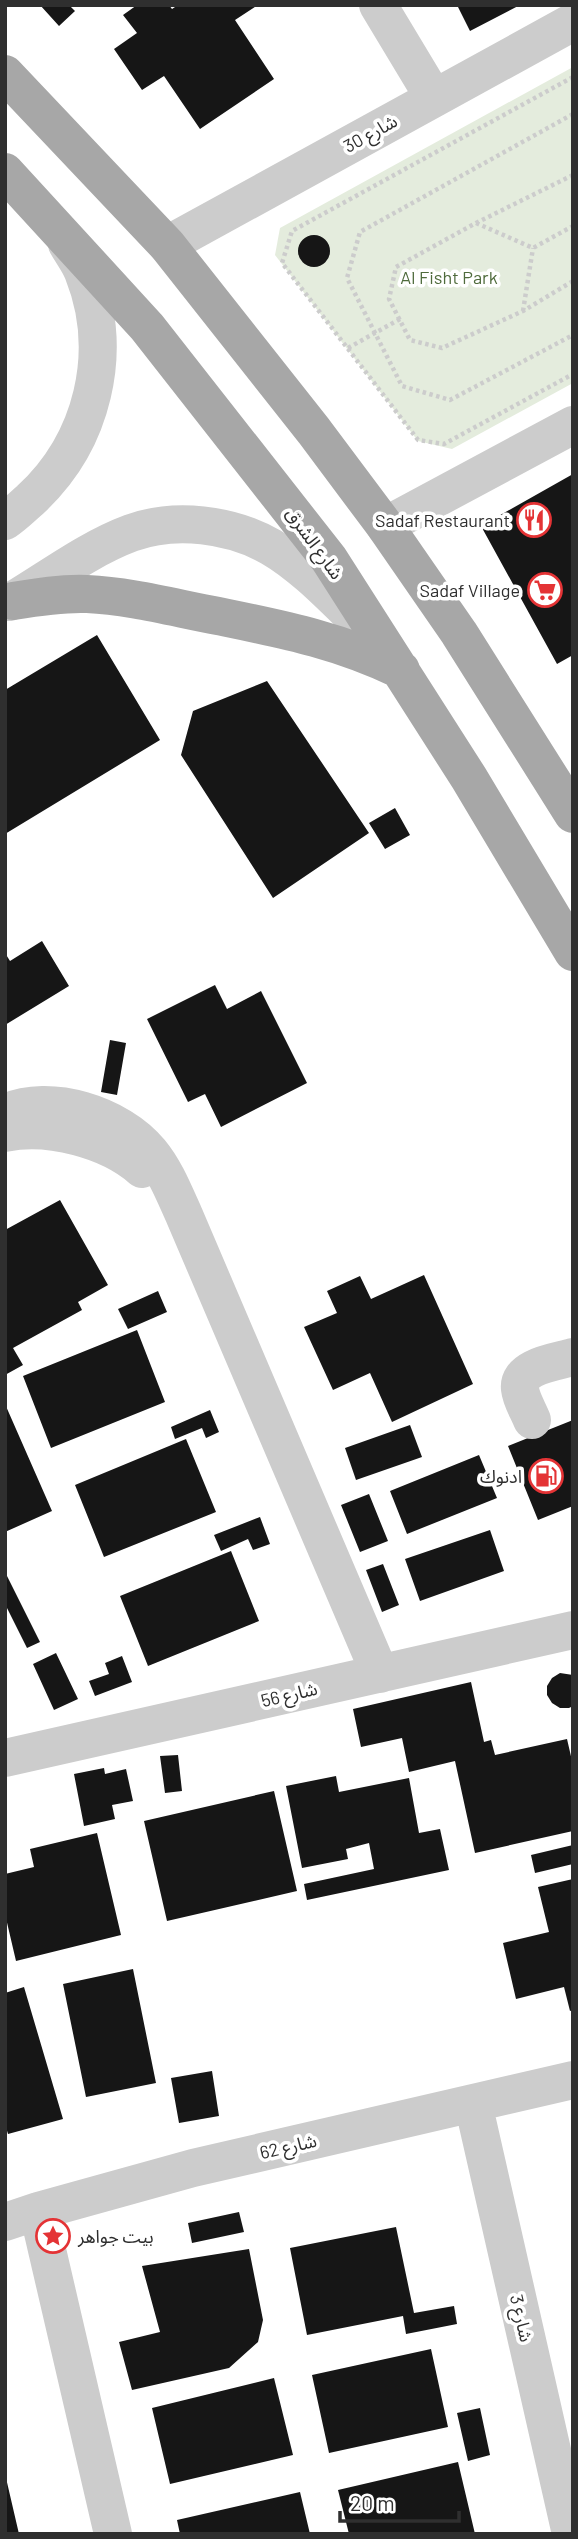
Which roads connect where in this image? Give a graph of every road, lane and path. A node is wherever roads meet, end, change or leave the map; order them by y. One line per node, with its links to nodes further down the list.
1 (379, 5): 5 (street)
2 (573, 22): 5 (street, شارع 30)
3 (5, 74): 12 (main road)
4 (573, 77): 19 (path)
5 (433, 98): 12 (street, شارع 30)
6 (573, 114): 17 (path)
7 (5, 172): 10 (main road, شارع الشرق)
8 (573, 175): 9 (path)
9 (476, 223): 13 (path); 16 (path)
10 (55, 224): 22 (street); 25 (main road, شارع الشرق)
11 (573, 226): 13 (path)
12 (167, 245): 23 (main road)
13 (533, 247): 15 (path)
14 (573, 282): 15 (path)
15 (523, 310): 16 (path)
16 (400, 319): 17 (path)
17 (374, 333): 18 (path); 19 (path)
18 (573, 335)
19 (348, 348): 20 (path)
20 (573, 374)
21 (573, 425): 23 (street)
22 (5, 521)
23 (385, 526): 26 (main road)
24 (9, 603): 25 (main road); 25 (street)
25 (394, 659): 27 (main road, شارع الشرق)
26 (573, 814)
27 (573, 952)
28 (5, 1113): 30 (street)
29 (5, 1133): 30 (street)
30 (184, 1214): 34 (street)
31 (573, 1357): 32 (street)
32 (532, 1420)
33 (573, 1630): 34 (street, شارع 56)
34 (380, 1674): 35 (street, شارع 56)
35 (5, 1758)
36 (573, 2080): 37 (street, شارع 62)
37 (473, 2103): 38 (street, شارع 62); 40 (street, شارع 3)
38 (21, 2217): 39 (street)
39 (113, 2534)
40 (571, 2534)

